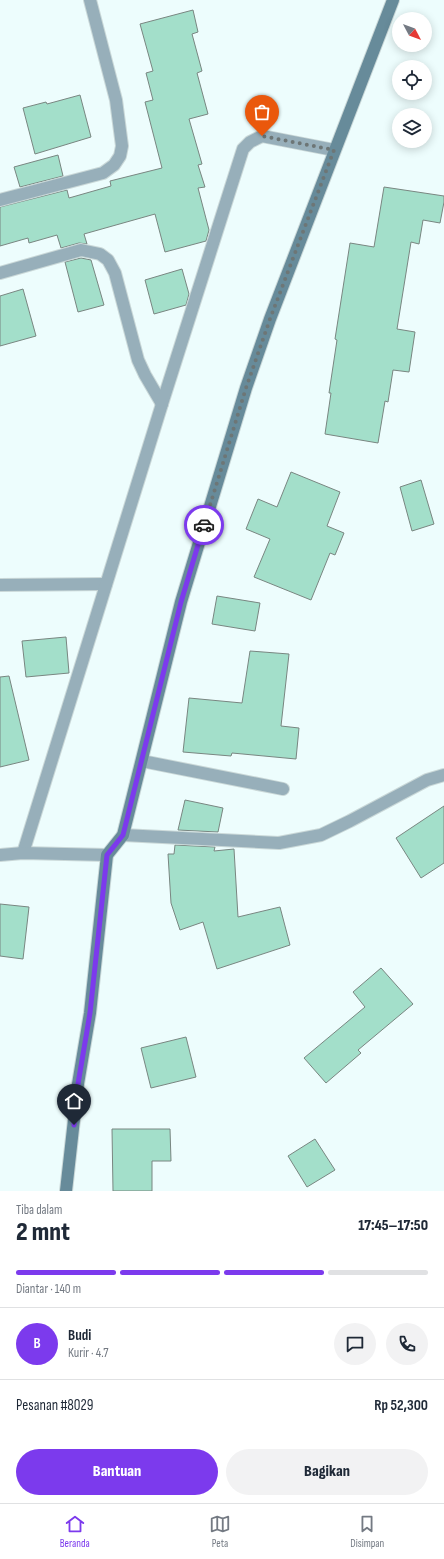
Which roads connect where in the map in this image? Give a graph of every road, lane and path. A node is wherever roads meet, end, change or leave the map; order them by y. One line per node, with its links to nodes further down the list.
1 (90, 0): 4 (street)
2 (393, 0): 3 (street)
3 (334, 150): 6 (street); 9 (street)
4 (0, 200)
5 (0, 272): 6 (street)
6 (162, 404): 7 (street)
7 (106, 584): 8 (street); 13 (street)
8 (0, 585)
9 (142, 761): 11 (street); 12 (street)
10 (444, 775): 12 (street)
11 (283, 789)
12 (123, 835): 15 (street)
13 (23, 853): 14 (street); 15 (street)
14 (0, 855)
15 (107, 855): 16 (street)
16 (66, 1191)

